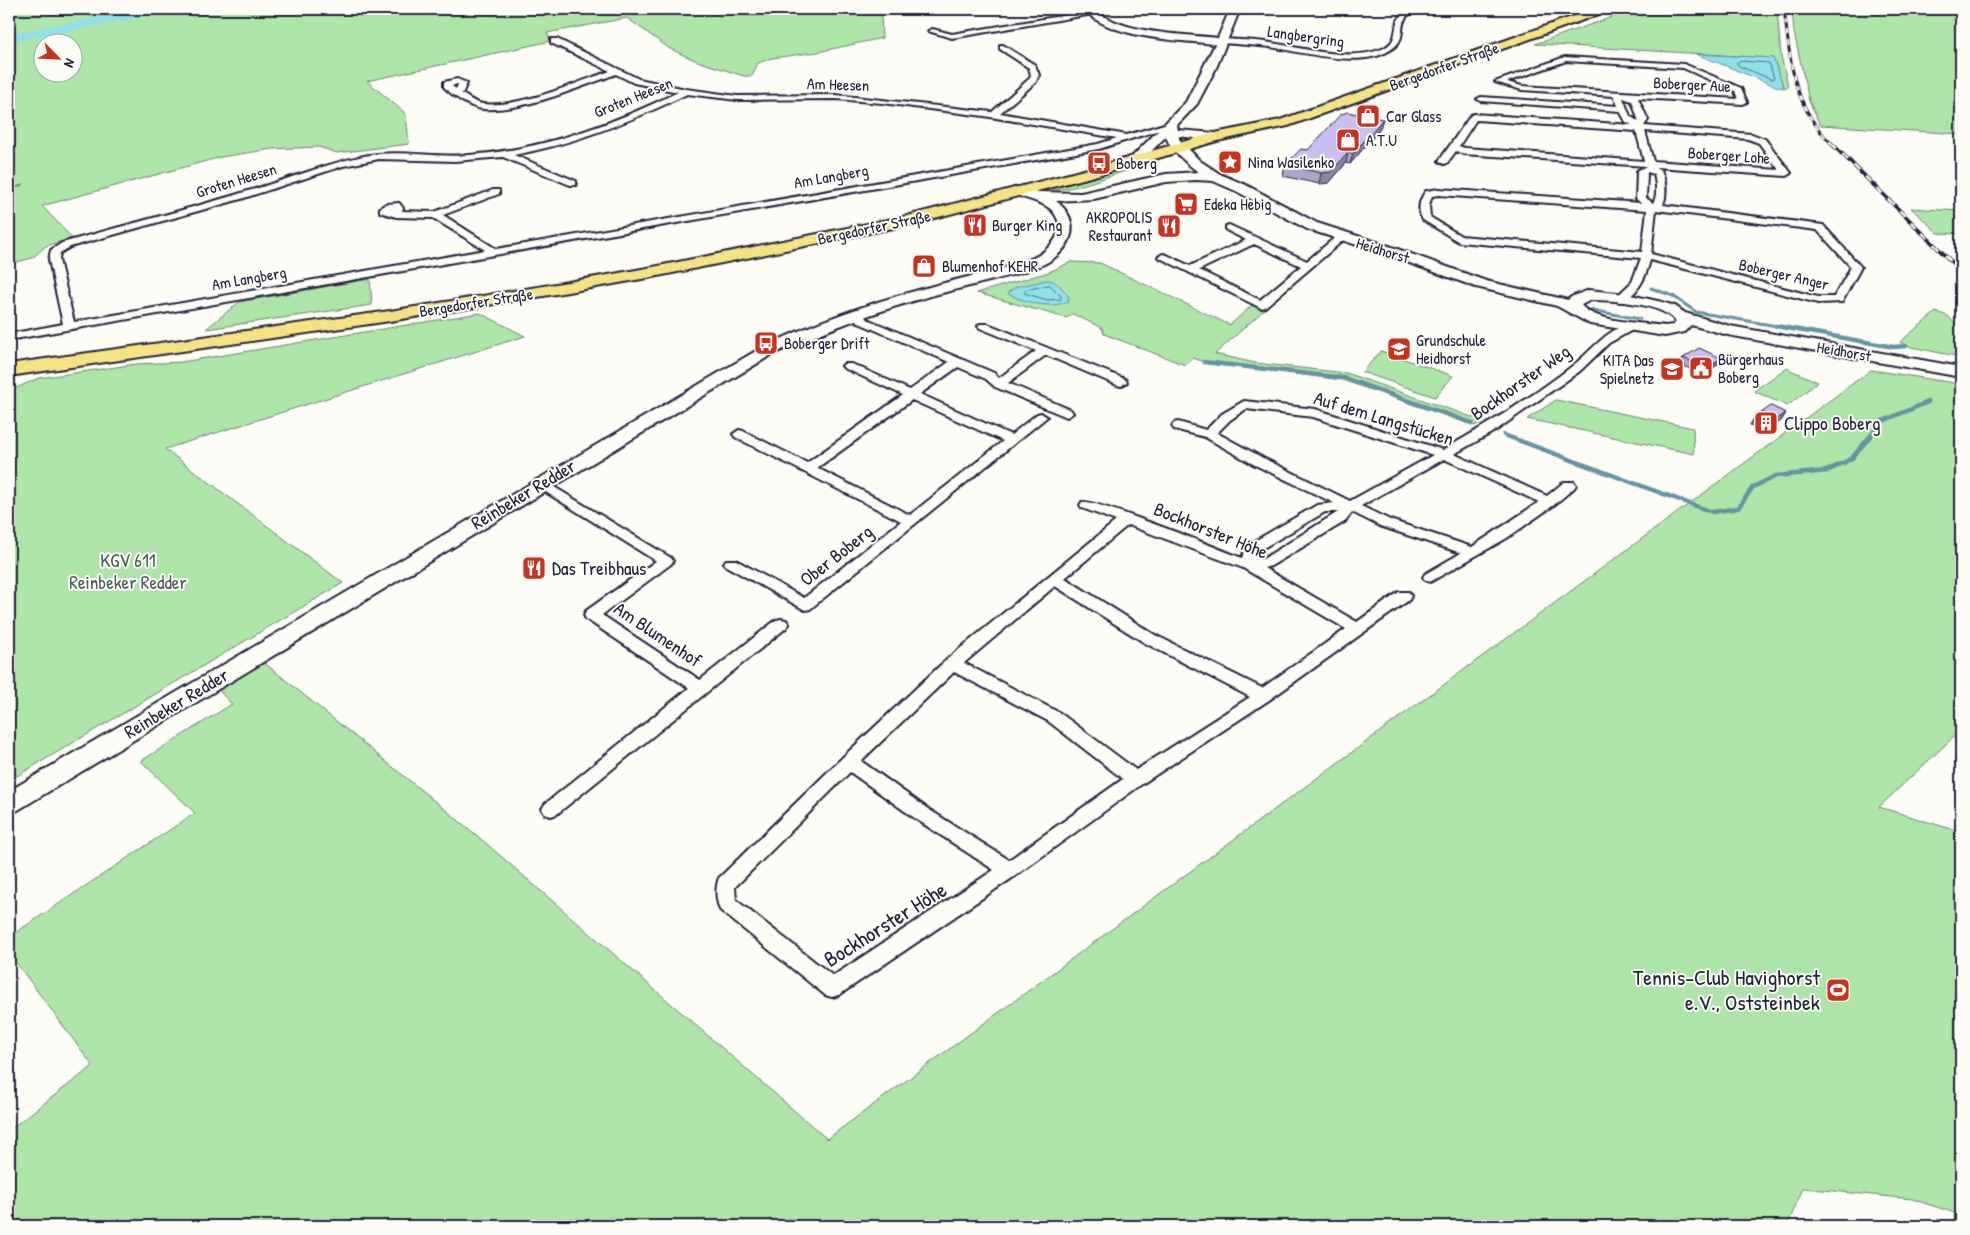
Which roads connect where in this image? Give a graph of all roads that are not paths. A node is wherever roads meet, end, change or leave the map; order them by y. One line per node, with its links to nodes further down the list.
1 (1235, 9): 7 (street)
2 (1423, 9): 7 (street, Langbergring)
3 (1604, 9): 16 (main road, Bergedorfer Straße)
4 (1090, 11): 5 (street); 7 (street)
5 (932, 31)
6 (554, 41): 9 (street, Am Heesen)
7 (1221, 41): 19 (street)
8 (1003, 47): 15 (street)
9 (615, 72): 10 (street, Am Heesen); 11 (street)
10 (686, 91): 15 (street, Am Heesen); 21 (street, Groten Heesen)
11 (458, 94)
12 (1624, 94): 12 (street, Boberger Aue); 14 (street); 17 (street)
13 (1482, 96): 14 (street)
14 (1624, 109): 17 (street)
15 (994, 114): 18 (street, Am Heesen)
16 (1283, 123): 19 (main road, Bergedorfer Straße); 19 (main road, Bergedorfer Straße)
17 (1640, 127): 20 (street, Boberger Lohe); 24 (street); 24 (street, Boberger Lohe)
18 (1128, 138): 19 (street, Am Langberg); 39 (street, Am Langberg)
19 (1186, 143): 22 (main road, Bergedorfer Straße); 22 (street); 25 (street, Heidhorst); 28 (street, Heidhorst); 29 (main road, Bergedorfer Straße)
20 (1454, 147): 23 (street, Boberger Lohe); 24 (street, Boberger Lohe)
21 (504, 154): 27 (street, Groten Heesen); 51 (street, Groten Heesen)
22 (1134, 161): 29 (main road, Bergedorfer Straße)
23 (1444, 161)
24 (1651, 167): 32 (street); 32 (street)
25 (1215, 177): 28 (street, Heidhorst); 29 (street)
26 (1434, 179): 31 (street, Boberger Anger)
27 (573, 183)
28 (1240, 188): 37 (street, Heidhorst)
29 (1044, 190): 33 (main road, Bergedorfer Straße); 33 (main road, Bergedorfer Straße); 48 (street, Reinbeker Redder)
30 (496, 192): 35 (street)
31 (1429, 193): 32 (street, Boberger Anger); 40 (street, Boberger Anger)
32 (1652, 208): 40 (street); 40 (street, Boberger Anger)
33 (940, 213): 59 (main road, Bergedorfer Straße)
34 (396, 214): 35 (street)
35 (434, 215): 39 (street)
36 (1229, 228): 38 (street)
37 (1342, 237): 42 (street); 46 (street, Heidhorst)
38 (1254, 240): 42 (street); 43 (street)
39 (495, 252): 51 (street, Am Langberg)
40 (1646, 255): 44 (street)
41 (1163, 256): 43 (street)
42 (1308, 265): 43 (street)
43 (1191, 270)
44 (1638, 282): 45 (street); 47 (street)
45 (1619, 299): 46 (street, Heidhorst); 47 (street, Heidhorst)
46 (1577, 303): 49 (street, Heidhorst)
47 (1648, 303): 50 (street, Heidhorst)
48 (855, 313): 57 (street); 72 (street, Reinbeker Redder)
49 (1596, 321): 53 (street, Heidhorst); 55 (street)
50 (1681, 322): 53 (street, Heidhorst); 60 (street, Heidhorst)
51 (69, 326): 54 (street, Am Langberg)
52 (984, 326): 56 (street)
53 (1632, 326): 55 (street, Bockhorster Weg)
54 (9, 337)
55 (1605, 341): 70 (street, Bockhorster Weg)
56 (1044, 351): 61 (street); 62 (street)
57 (958, 362): 62 (street); 63 (street)
58 (848, 366): 63 (street)
59 (9, 370)
60 (1961, 372)
61 (1121, 382)
62 (999, 384): 64 (street)
63 (912, 395): 69 (street); 71 (street)
64 (1067, 413)
65 (1041, 417): 69 (street, Ober Boberg)
66 (1178, 426): 68 (street)
67 (739, 434): 71 (street)
68 (1209, 434): 70 (street, Auf dem Langstücken); 76 (street)
69 (1012, 440): 78 (street, Ober Boberg)
70 (1443, 454): 74 (street, Auf dem Langstücken); 76 (street, Bockhorster Weg)
71 (807, 469): 78 (street, Ober Boberg)
72 (541, 483): 88 (street, Am Blumenhof); 92 (street, Reinbeker Redder)
73 (1569, 485): 74 (street)
74 (1550, 502): 79 (street)
75 (1087, 504): 77 (street, Bockhorster Höhe)
76 (1348, 506): 79 (street); 81 (street, Bockhorster Weg); 81 (street, Bockhorster Weg)
77 (1127, 519): 81 (street, Bockhorster Höhe); 83 (street, Bockhorster Höhe)
78 (911, 521): 80 (street, Ober Boberg)
79 (1473, 552): 82 (street)
80 (731, 563)
81 (1248, 565): 86 (street, Bockhorster Höhe)
82 (1430, 577)
83 (1055, 579): 87 (street, Bockhorster Höhe); 89 (street)
84 (1404, 596): 86 (street, Bockhorster Höhe)
85 (781, 624): 88 (street, Am Blumenhof)
86 (1356, 628): 89 (street, Bockhorster Höhe)
87 (952, 664): 90 (street, Bockhorster Höhe); 91 (street)
88 (700, 688): 93 (street, Am Blumenhof)
89 (1263, 696): 91 (street, Bockhorster Höhe)
90 (849, 762): 94 (street); 94 (street, Bockhorster Höhe)
91 (1136, 780): 94 (street, Bockhorster Höhe)
92 (9, 802)
93 (552, 809)
94 (1009, 870)

